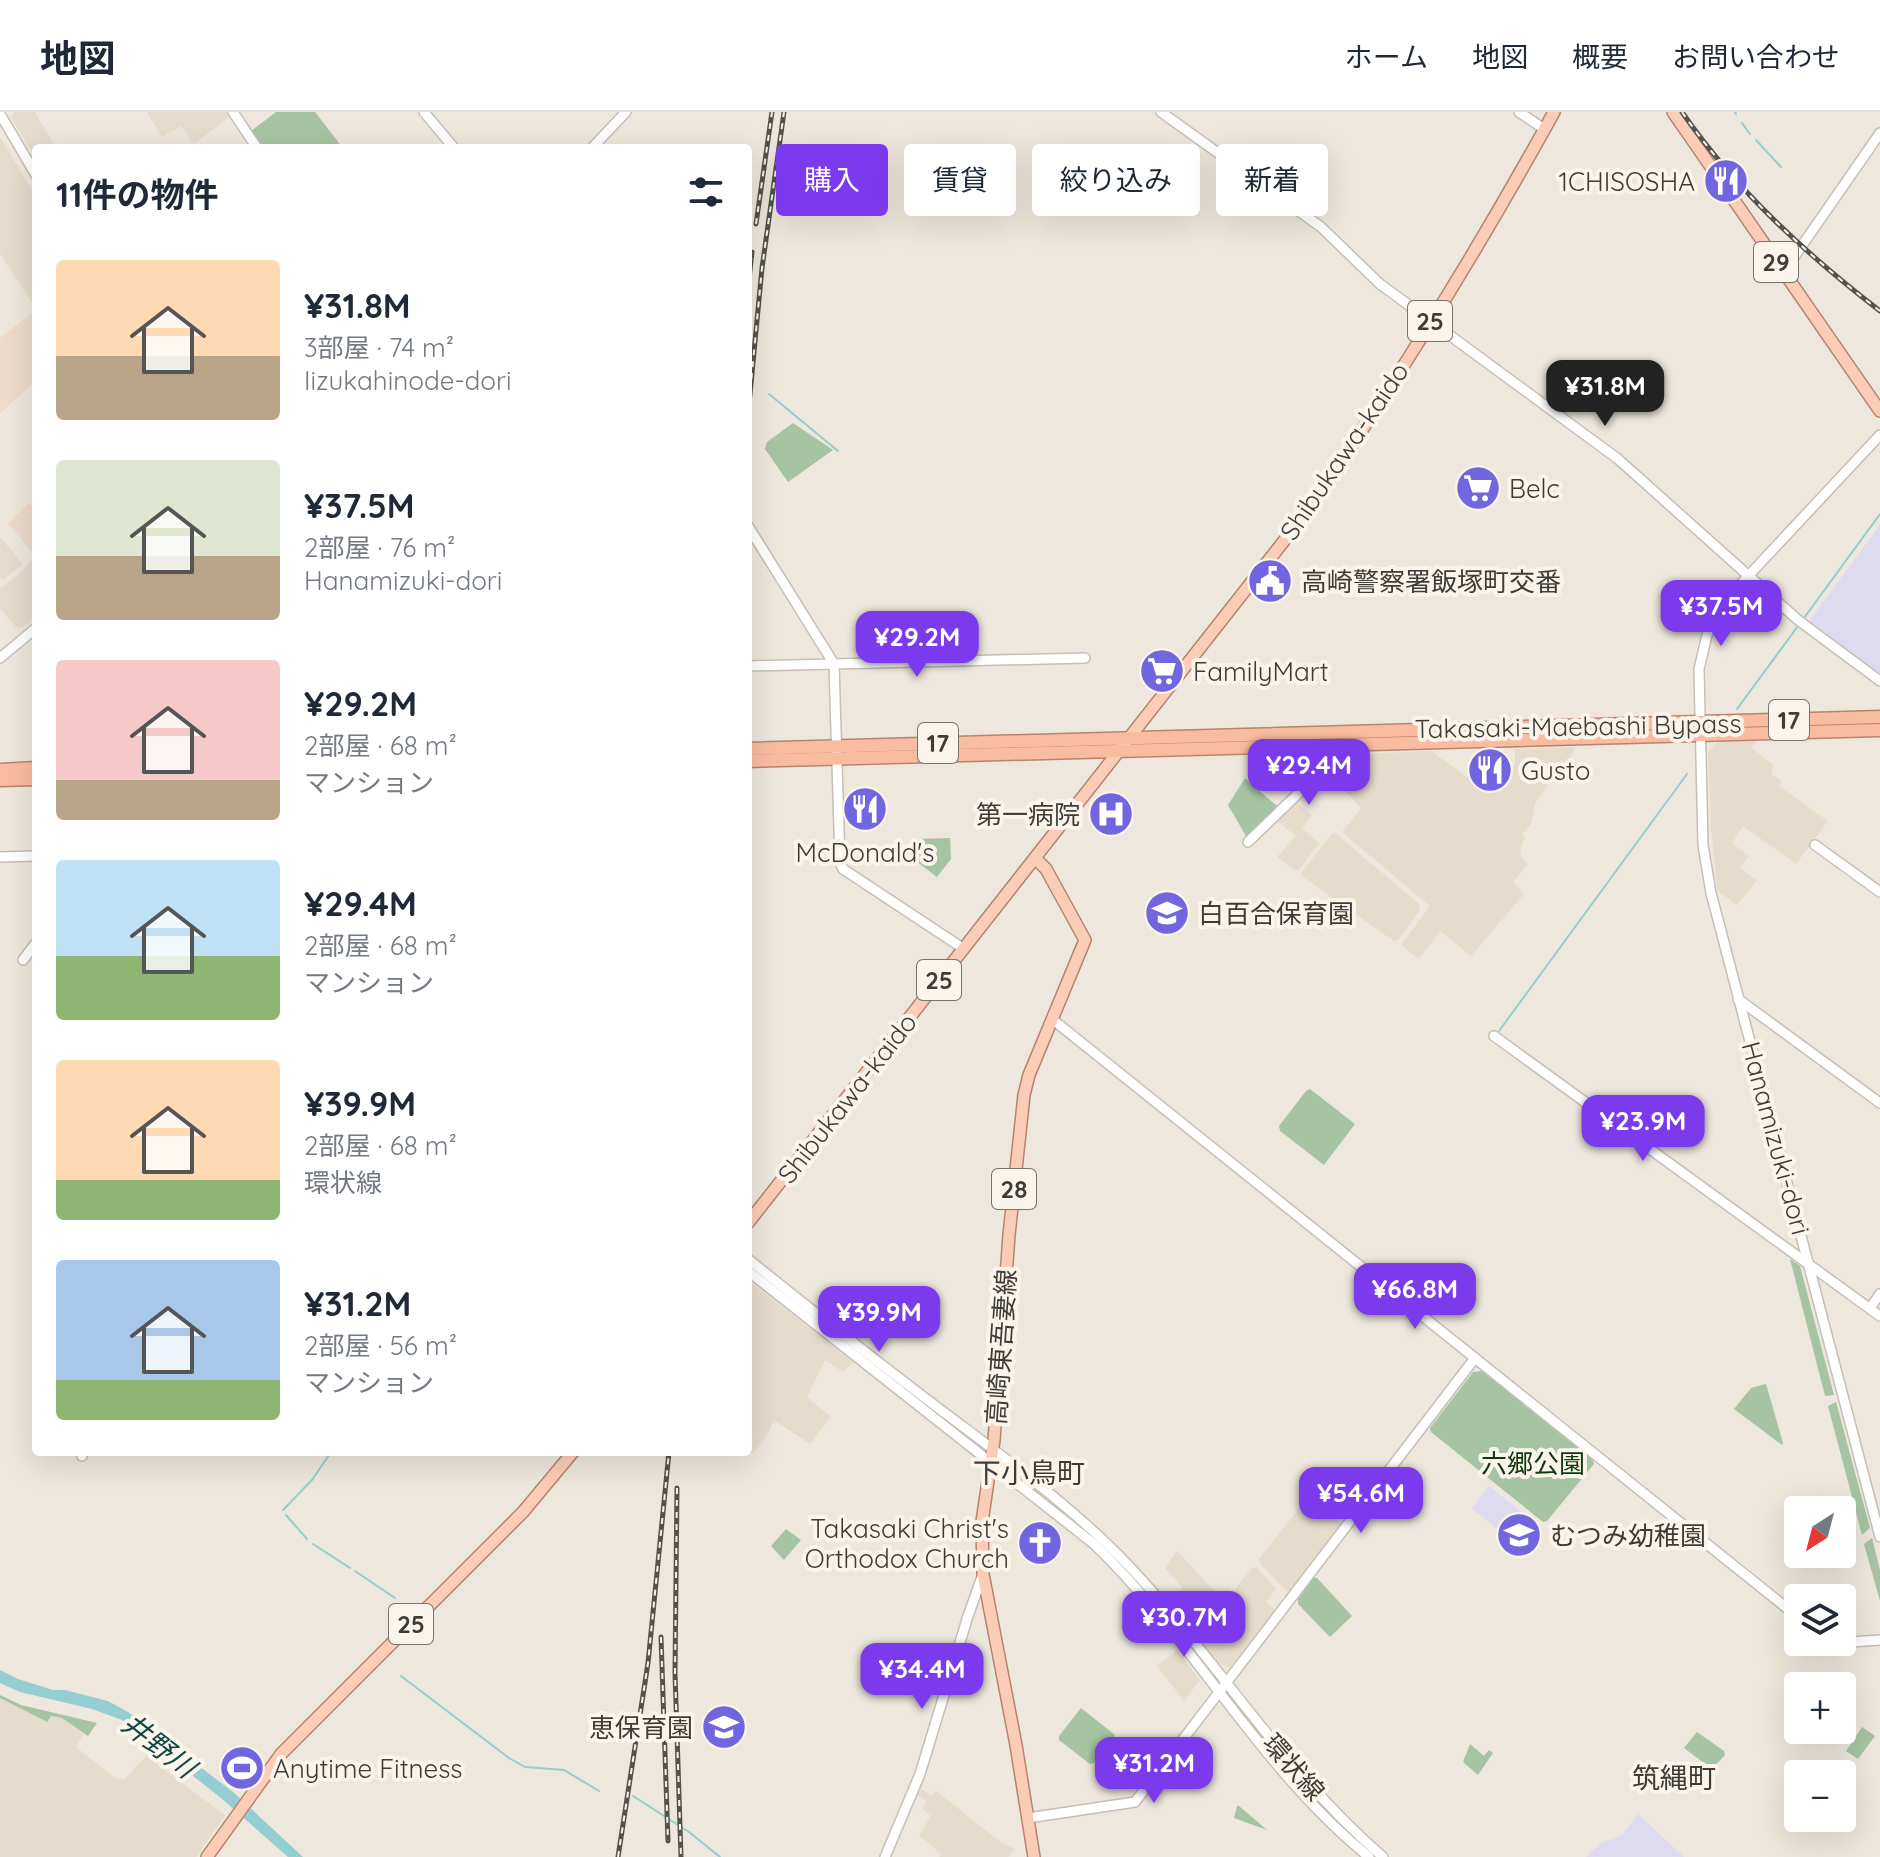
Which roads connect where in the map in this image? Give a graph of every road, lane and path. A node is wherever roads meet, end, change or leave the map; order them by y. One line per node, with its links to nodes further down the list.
1 (233, 112): 11 (street)
2 (424, 112): 12 (street)
3 (626, 112): 13 (street)
4 (1161, 112): 16 (street)
5 (1519, 112): 9 (street)
6 (1554, 112): 9 (main road, Shibukawa-kaido / 25)
7 (1673, 112): 15 (main road, 29)
8 (0, 114): 14 (street)
9 (1544, 129): 16 (main road, Shibukawa-kaido / 25)
10 (1880, 133): 15 (street)
11 (254, 144)
12 (451, 144)
13 (596, 144)
14 (32, 168)
15 (1783, 273): 17 (main road, 29)
16 (1431, 321): 20 (street); 30 (main road, Shibukawa-kaido / 25)
17 (1880, 411)
18 (1880, 435): 20 (street, Hanamizuki-dori)
19 (752, 532): 24 (street)
20 (1747, 574): 26 (street); 28 (street, Hanamizuki-dori)
21 (32, 631): 22 (street)
22 (0, 658)
23 (1085, 658): 24 (street)
24 (834, 664): 25 (street); 34 (street)
25 (752, 666)
26 (1880, 681)
27 (1880, 717): 28 (highway, Takasaki-Maebashi Bypass / 17)
28 (1699, 728): 29 (highway, Takasaki-Maebashi Bypass / 17); 30 (highway, Takasaki-Maebashi Bypass / 17); 31 (highway, Takasaki-Maebashi Bypass / 17); 49 (street, Hanamizuki-dori)
29 (1880, 730)
30 (1129, 737): 33 (main road, Shibukawa-kaido / 25); 34 (highway, Takasaki-Maebashi Bypass / 17)
31 (1308, 745): 33 (highway, Takasaki-Maebashi Bypass / 17); 40 (street)
32 (752, 749): 34 (highway, Takasaki-Maebashi Bypass / 17)
33 (1118, 749): 34 (highway, Takasaki-Maebashi Bypass / 17); 44 (main road, Shibukawa-kaido / 25)
34 (837, 751): 35 (highway, Takasaki-Maebashi Bypass / 17); 47 (street)
35 (752, 761)
36 (32, 768): 37 (highway)
37 (0, 770)
38 (32, 779): 39 (highway)
39 (0, 780)
40 (1248, 842)
41 (1815, 845): 45 (street)
42 (32, 856): 43 (street)
43 (0, 857)
44 (1035, 858): 47 (main road, Shibukawa-kaido / 25); 50 (main road, 高崎東吾妻線 / 28)
45 (1880, 892)
46 (32, 948): 48 (street)
47 (964, 949): 53 (main road, Shibukawa-kaido / 25)
48 (23, 960)
49 (1738, 999): 52 (street); 55 (street, Hanamizuki-dori)
50 (1052, 1019): 60 (street); 61 (main road, 高崎東吾妻線 / 28)
51 (1494, 1036): 55 (street)
52 (1880, 1103)
53 (752, 1218)
54 (752, 1262): 61 (street, 環状線)
55 (1809, 1263): 58 (street); 63 (street, Hanamizuki-dori)
56 (752, 1274): 61 (street, 環状線)
57 (1880, 1294): 58 (street)
58 (1870, 1308): 59 (street)
59 (1880, 1316)
60 (1475, 1358): 65 (street); 68 (street)
61 (992, 1455): 64 (main road, 高崎東吾妻線 / 28); 68 (street, 環状線)
62 (570, 1456): 70 (main road, 25)
63 (1880, 1537)
64 (983, 1574): 69 (main road, 高崎東吾妻線 / 28); 71 (street)
65 (1784, 1606)
66 (1856, 1640): 67 (street)
67 (1880, 1640)
68 (1222, 1687): 69 (street); 73 (street, 環状線); 74 (street, 環状線)
69 (1028, 1818): 72 (main road, 高崎東吾妻線 / 28)
70 (207, 1857)
71 (885, 1857)
72 (1034, 1857)
73 (1369, 1857)
74 (1383, 1857)

